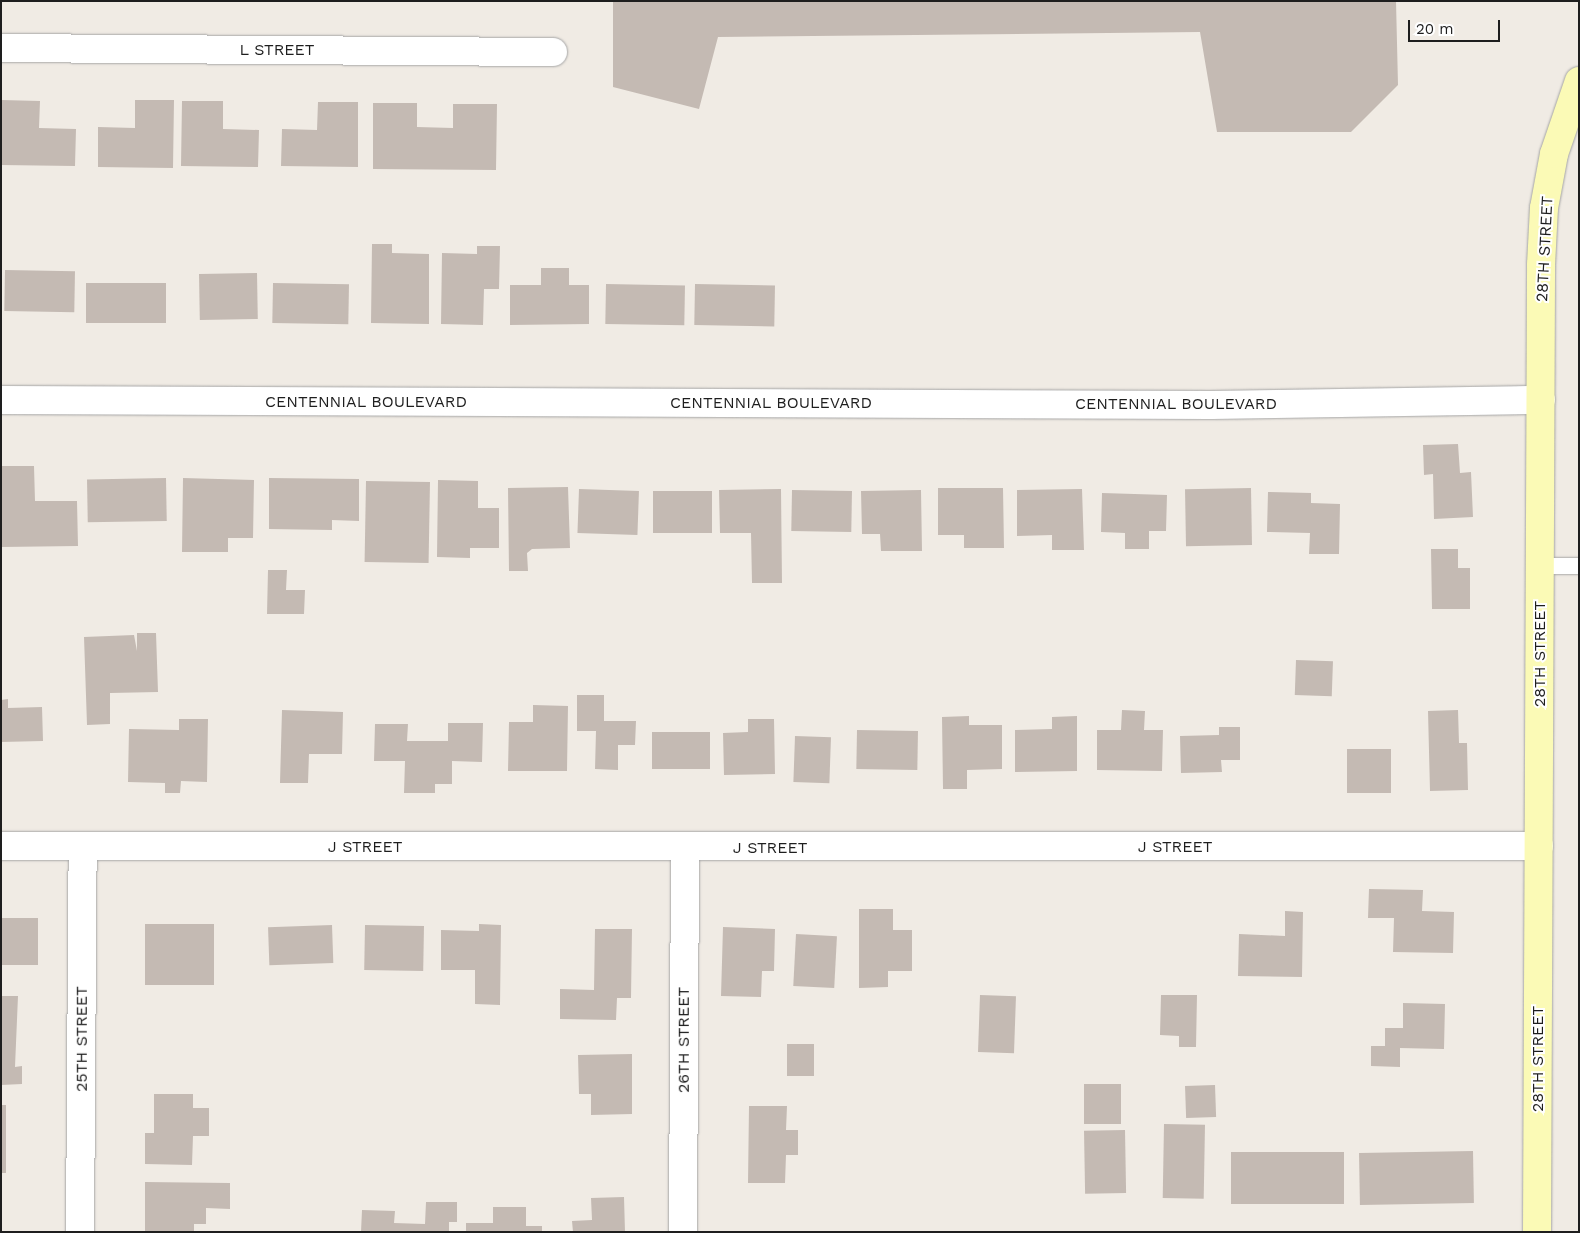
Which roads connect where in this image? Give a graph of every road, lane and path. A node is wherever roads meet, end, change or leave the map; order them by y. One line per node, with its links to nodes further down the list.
1 (1, 48): 2 (street, L STREET)
2 (553, 52)
3 (1579, 81): 5 (main road, 28TH STREET)
4 (1, 400): 5 (street, CENTENNIAL BOULEVARD)
5 (1541, 400): 6 (main road, 28TH STREET)
6 (1540, 566): 7 (lane); 10 (main road, 28TH STREET)
7 (1579, 566)
8 (1, 846): 9 (street, J STREET)
9 (83, 846): 11 (street, J STREET); 12 (street, 25TH STREET)
10 (1539, 846): 11 (street, J STREET); 14 (main road, 28TH STREET)
11 (685, 849): 13 (street, 26TH STREET)
12 (80, 1232)
13 (683, 1232)
14 (1537, 1232)

